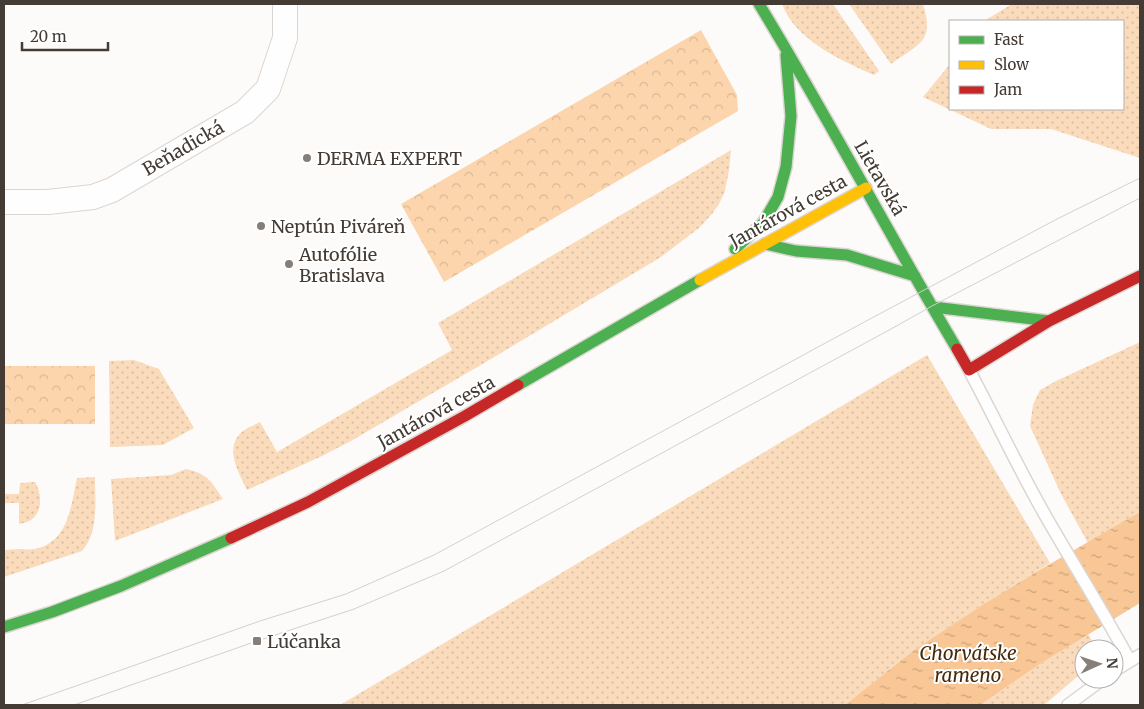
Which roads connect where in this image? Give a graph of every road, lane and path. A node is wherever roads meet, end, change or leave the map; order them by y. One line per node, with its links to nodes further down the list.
1 (285, 4): 5 (street, Beňadická)
2 (759, 4): 3 (street, Lietavská)
3 (785, 46): 4 (street, Lietavská); 9 (street)
4 (866, 188): 6 (street, Jantárová cesta); 7 (street, Lietavská)
5 (4, 202)
6 (765, 244): 7 (street); 9 (street, Jantárová cesta)
7 (915, 276): 10 (street, Lietavská)
8 (1140, 276): 11 (street)
9 (702, 279): 13 (street, Jantárová cesta)
10 (933, 307): 11 (street); 12 (street, Lietavská)
11 (1049, 321): 12 (street)
12 (969, 370): 15 (lane)
13 (4, 627)
14 (1140, 654): 15 (lane)
15 (1130, 661): 16 (lane)
16 (1124, 665)
17 (1090, 689): 18 (lane)
18 (1068, 705)

